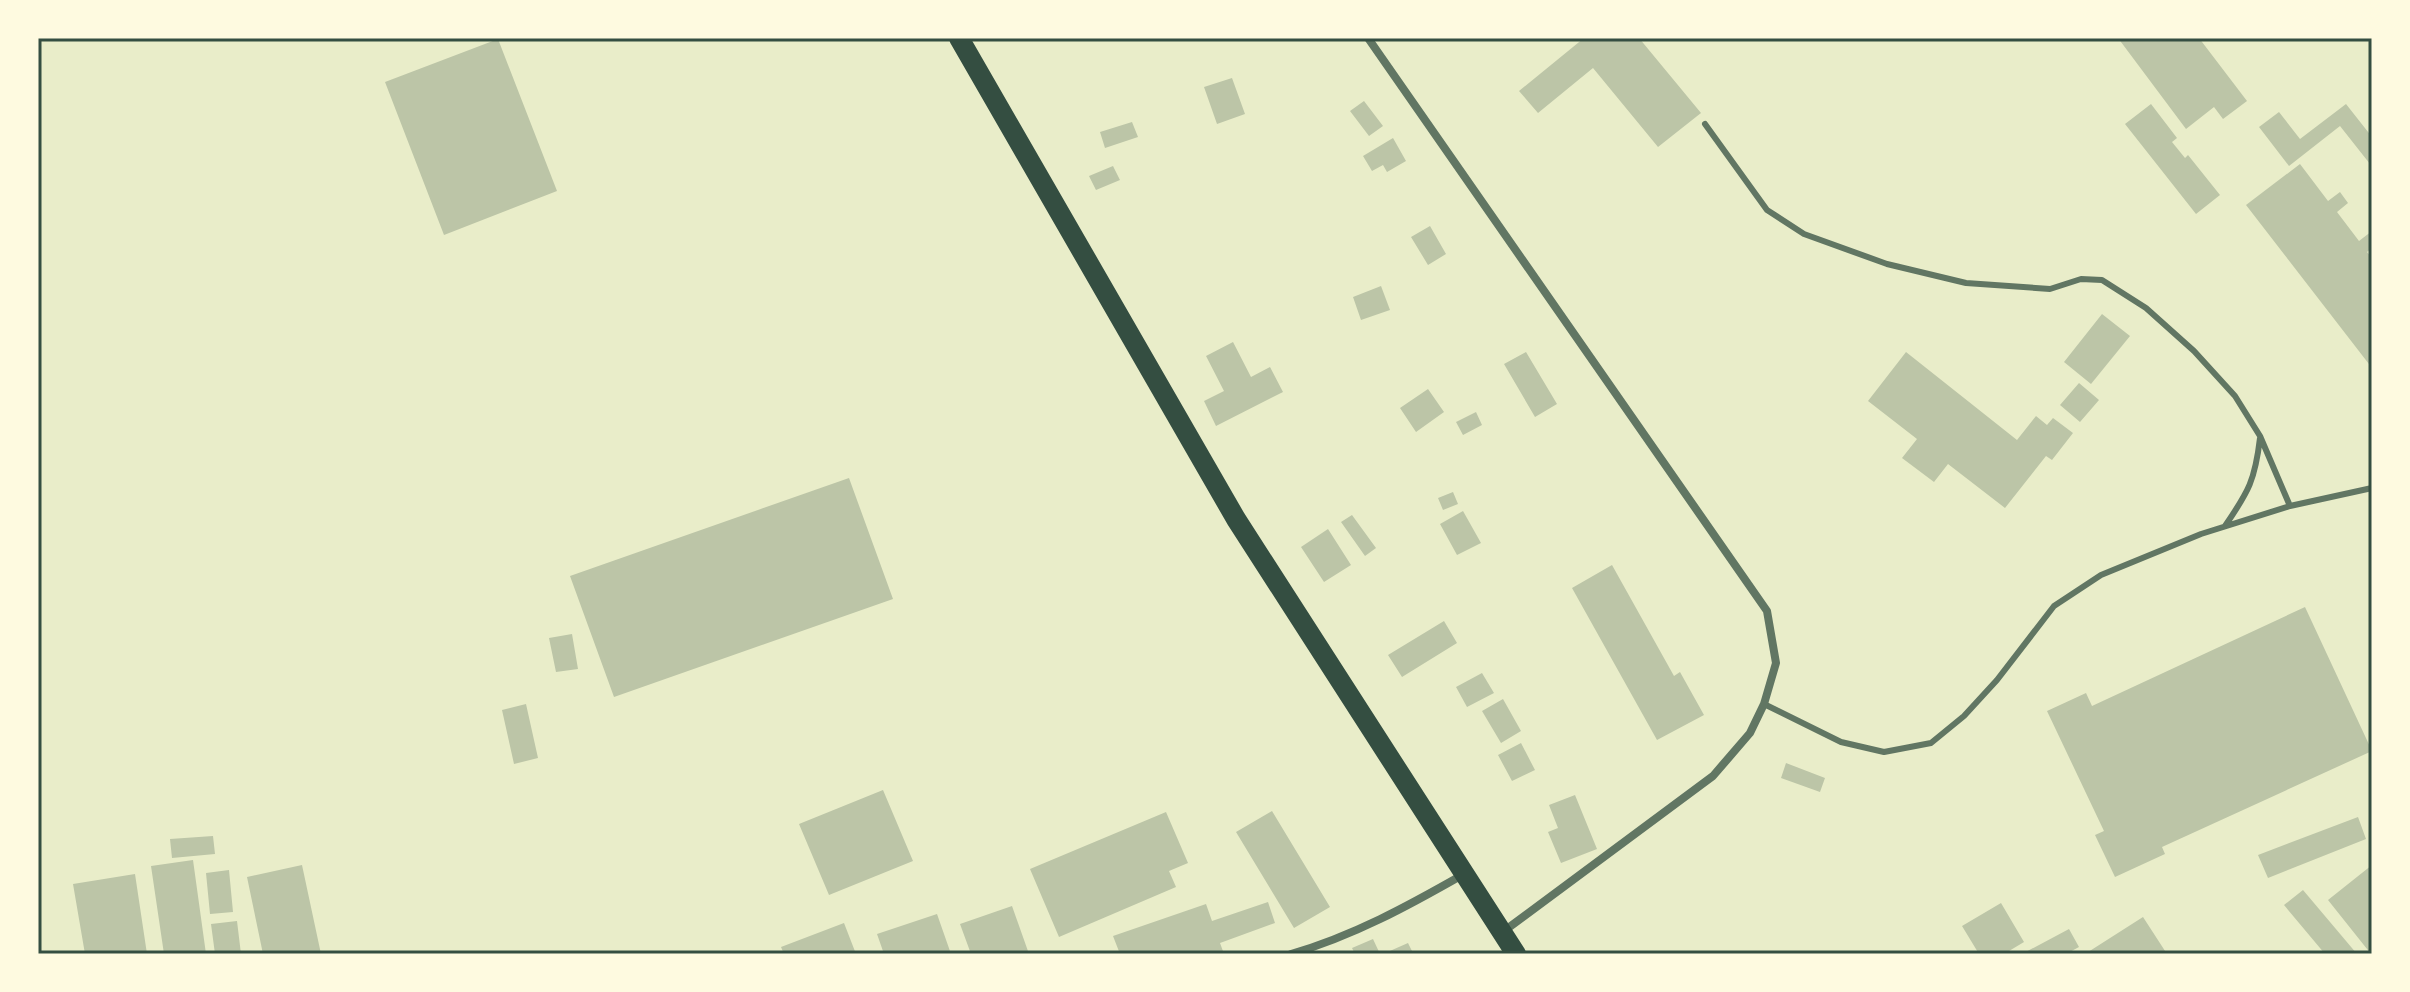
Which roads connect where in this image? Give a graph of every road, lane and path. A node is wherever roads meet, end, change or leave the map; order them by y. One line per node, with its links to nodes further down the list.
1 (959, 38): 9 (main road)
2 (1368, 38): 8 (street)
3 (1705, 124): 4 (lane)
4 (2260, 436): 6 (lane); 7 (lane)
5 (2372, 488): 6 (lane)
6 (2290, 506): 7 (lane)
7 (2225, 526): 8 (lane)
8 (1764, 704): 10 (street)
9 (1464, 874): 10 (main road); 11 (street)
10 (1503, 932): 12 (main road)
11 (1291, 954)
12 (1516, 954)

